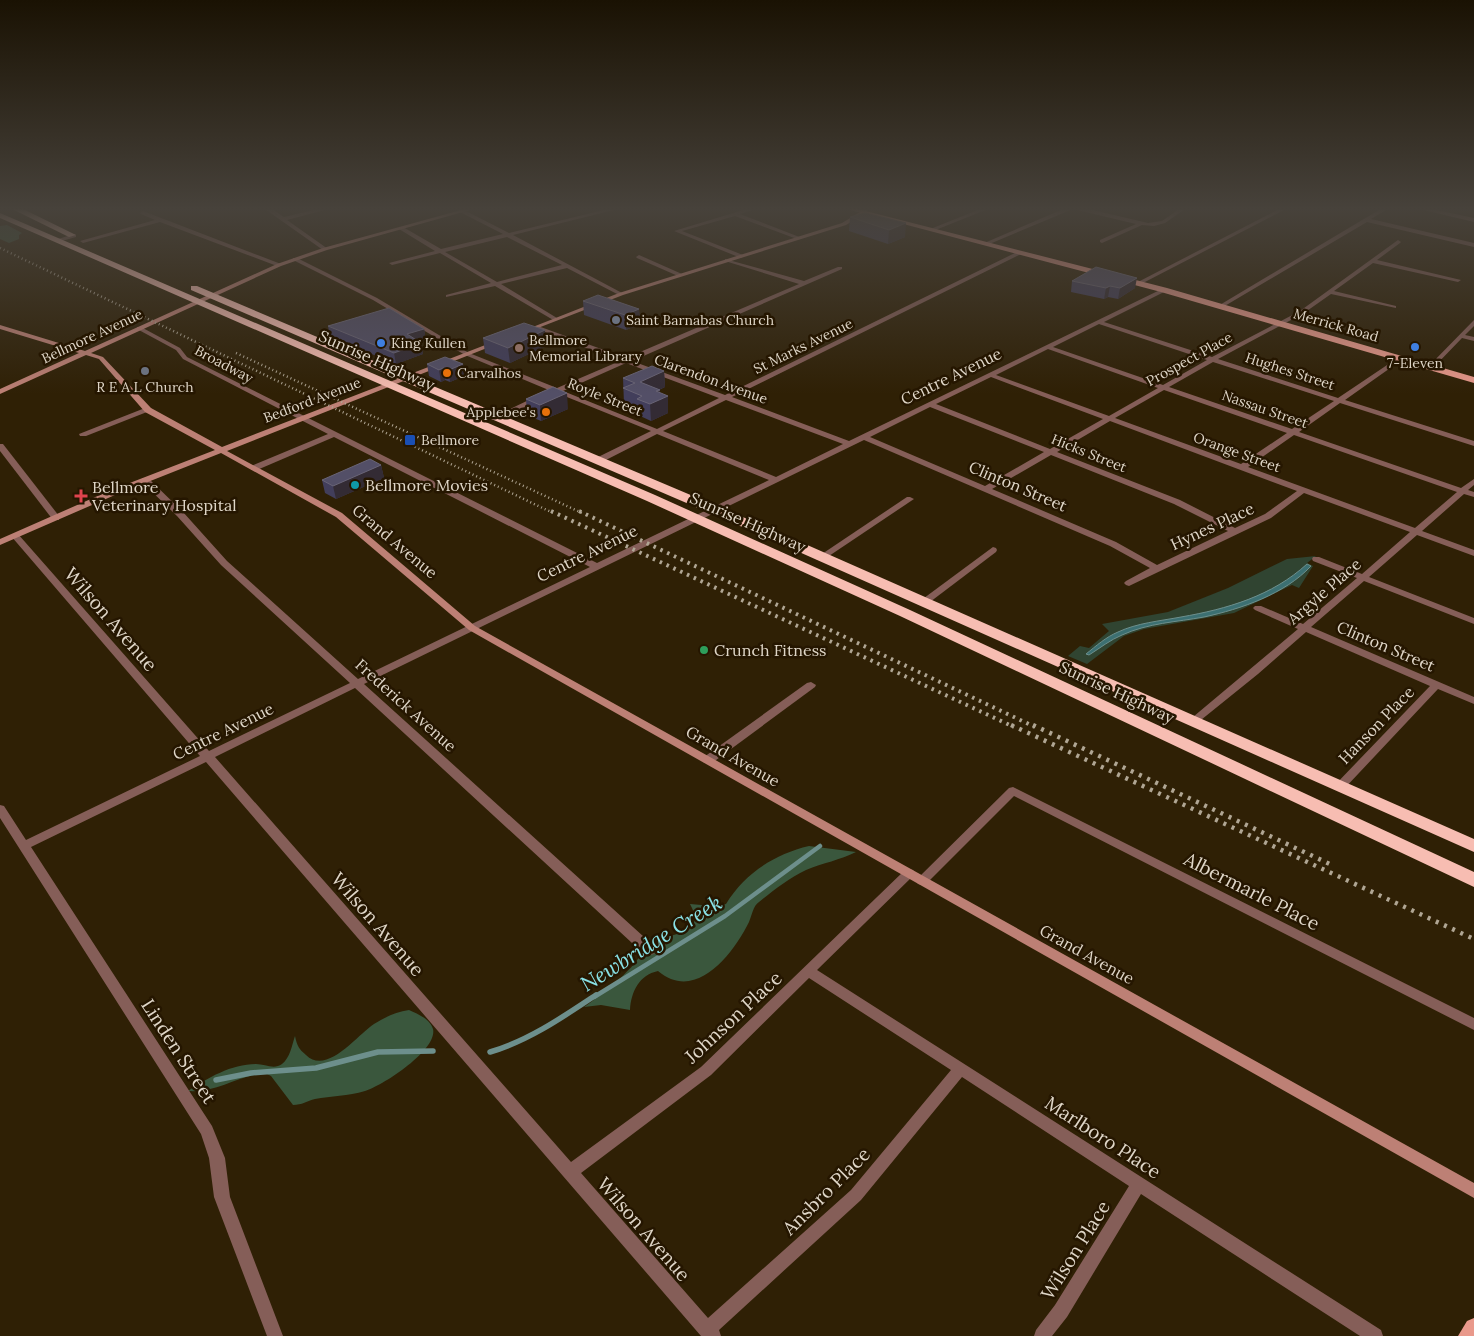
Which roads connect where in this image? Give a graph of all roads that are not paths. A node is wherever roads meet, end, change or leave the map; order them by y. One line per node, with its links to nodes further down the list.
1 (125, 269): 28 (highway, Sunrise Highway)
2 (151, 269): 26 (highway, Sunrise Highway)
3 (269, 269): 26 (street, Bellmore Avenue)
4 (316, 269): 44 (street, Royle Street)
5 (471, 269): 22 (street)
6 (554, 269): 22 (street)
7 (573, 269): 25 (street)
8 (667, 269): 18 (street)
9 (698, 269): 18 (street)
10 (758, 269): 20 (street)
11 (837, 269): 20 (street)
12 (986, 269): 56 (street, St Marks Avenue)
13 (1084, 269): 21 (main road, Merrick Road)
14 (1166, 269): 21 (street)
15 (1283, 269): 29 (street)
16 (1361, 269): 24 (street, Prospect Place)
17 (1410, 269): 19 (street)
18 (680, 275): 25 (street)
19 (1458, 280)
20 (803, 283): 47 (street)
21 (1139, 283): 23 (main road, Merrick Road)
22 (496, 284): 27 (street); 31 (street)
23 (1164, 290): 29 (main road, Merrick Road); 32 (street, Centre Avenue)
24 (1330, 292): 30 (street); 34 (street, Prospect Place)
25 (620, 294): 31 (street)
26 (210, 295): 28 (street, Bellmore Avenue); 50 (highway, Sunrise Highway)
27 (448, 296)
28 (197, 301): 37 (street, Bellmore Avenue); 52 (highway, Sunrise Highway)
29 (1221, 306): 34 (main road, Merrick Road)
30 (1394, 308)
31 (555, 319): 36 (street)
32 (1098, 322): 42 (street, Centre Avenue); 46 (street, Hughes Street)
33 (1474, 322): 39 (street)
34 (1280, 323): 45 (main road, Merrick Road); 46 (street, Prospect Place)
35 (0, 326): 43 (street, Grand Avenue)
36 (536, 327): 38 (street); 47 (street, Clarendon Avenue)
37 (139, 328): 43 (street, Bellmore Avenue); 60 (street, Broadway)
38 (518, 334)
39 (1461, 336): 40 (street); 48 (street)
40 (1474, 339)
41 (501, 341): 44 (street, Bedford Avenue)
42 (1047, 348): 49 (street, Centre Avenue); 53 (street, Nassau Street)
43 (85, 353): 55 (street, Bellmore Avenue); 59 (street, Grand Avenue)
44 (467, 354): 50 (street, Bedford Avenue); 54 (street, Royle Street)
45 (1401, 358): 48 (main road, Merrick Road); 57 (street)
46 (1213, 359): 53 (street, Prospect Place); 57 (street, Hughes Street)
47 (626, 360): 54 (street); 56 (street, Clarendon Avenue)
48 (1431, 367): 51 (main road, Merrick Road)
49 (991, 375): 58 (street, Centre Avenue); 62 (street, Orange Street)
50 (404, 379): 52 (street, Bedford Avenue); 61 (highway, Sunrise Highway)
51 (1474, 380)
52 (388, 385): 60 (street, Bedford Avenue); 86 (highway, Sunrise Highway)
53 (1163, 388): 62 (street, Prospect Place); 64 (street, Nassau Street)
54 (556, 391): 61 (street); 63 (street, Royle Street)
55 (0, 392)
56 (726, 398): 63 (street, St Marks Avenue); 68 (street, Clarendon Avenue)
57 (1340, 400): 64 (street); 69 (street, Hughes Street)
58 (931, 404): 67 (street, Centre Avenue); 72 (street, Hicks Street)
59 (148, 410): 65 (street); 71 (street, Grand Avenue)
60 (302, 418): 66 (street, Broadway); 71 (street, Bedford Avenue)
61 (495, 418): 73 (highway, Sunrise Highway)
62 (1109, 418): 72 (street, Prospect Place); 74 (street, Orange Street)
63 (657, 432): 73 (street, St Marks Avenue); 77 (street, Royle Street)
64 (1293, 432): 74 (street); 81 (street, Nassau Street)
65 (83, 434)
66 (334, 434): 75 (street); 95 (street, Broadway)
67 (864, 437): 68 (street, Centre Avenue); 79 (street, Clinton Street)
68 (850, 444): 77 (street, Centre Avenue)
69 (1474, 444)
70 (0, 446): 85 (street)
71 (221, 450): 75 (street, Grand Avenue); 76 (street, Bedford Avenue)
72 (1050, 452): 79 (street, Prospect Place); 87 (street, Hicks Street)
73 (597, 461): 84 (highway, Sunrise Highway)
74 (1242, 467): 80 (street, Orange Street)
75 (254, 468): 102 (street, Grand Avenue)
76 (145, 480): 85 (street, Bedford Avenue); 104 (street, Frederick Avenue)
77 (777, 480): 84 (street, Centre Avenue)
78 (1474, 481): 81 (street, Argyle Place)
79 (986, 489): 96 (street, Clinton Street)
80 (1303, 490): 87 (street, Hynes Place); 88 (street, Orange Street)
81 (1463, 491): 82 (street, Nassau Street); 88 (street, Argyle Place)
82 (1474, 495)
83 (910, 500): 93 (street)
84 (714, 511): 86 (street, Centre Avenue); 93 (highway, Sunrise Highway)
85 (56, 518): 89 (street, Bedford Avenue)
86 (696, 519): 95 (street, Centre Avenue); 116 (highway, Sunrise Highway)
87 (1234, 531): 96 (street, Hynes Place)
88 (1416, 532): 92 (street, Orange Street); 97 (street, Argyle Place)
89 (14, 536): 90 (street, Bedford Avenue); 109 (street, Wilson Avenue)
90 (0, 542)
91 (993, 550): 99 (street)
92 (1474, 553)
93 (820, 558): 99 (highway, Sunrise Highway)
94 (1316, 559): 97 (street)
95 (596, 566): 102 (street, Centre Avenue)
96 (1157, 568): 98 (street, Hynes Place)
97 (1363, 577): 101 (street); 103 (street, Argyle Place)
98 (1129, 583)
99 (924, 603): 108 (highway, Sunrise Highway)
100 (1258, 608): 103 (street, Clinton Street)
101 (1474, 621)
102 (472, 628): 104 (street, Centre Avenue); 110 (street, Grand Avenue)
103 (1304, 628): 106 (street, Clinton Street); 108 (street, Argyle Place)
104 (358, 683): 109 (street, Centre Avenue); 118 (street, Frederick Avenue)
105 (810, 685): 110 (street)
106 (1437, 685): 107 (street, Clinton Street); 111 (street, Hanson Place)
107 (1474, 701)
108 (1192, 722): 111 (highway, Sunrise Highway)
109 (207, 757): 113 (street, Centre Avenue); 122 (street, Wilson Avenue)
110 (708, 760): 115 (street, Grand Avenue)
111 (1339, 787): 114 (highway, Sunrise Highway)
112 (0, 809): 113 (street, Linden Street)
113 (23, 846): 127 (street, Linden Street)
114 (1474, 846)
115 (909, 873): 117 (street, Grand Avenue); 119 (street, Johnson Place)
116 (1474, 880)
117 (922, 881): 120 (street, Albermarle Place); 124 (street, Grand Avenue)
118 (649, 950)
119 (808, 971): 121 (street, Marlboro Place); 122 (street, Johnson Place)
120 (1474, 1024)
121 (960, 1069): 123 (street, Marlboro Place); 126 (street, Ansbro Place)
122 (570, 1172): 126 (street, Wilson Avenue)
123 (1139, 1184): 128 (street, Wilson Place); 129 (street, Marlboro Place)
124 (1474, 1191)
125 (1474, 1328): 130 (main road)
126 (710, 1333)
127 (275, 1336)
128 (1042, 1336)
129 (1375, 1336)
130 (1469, 1336)

